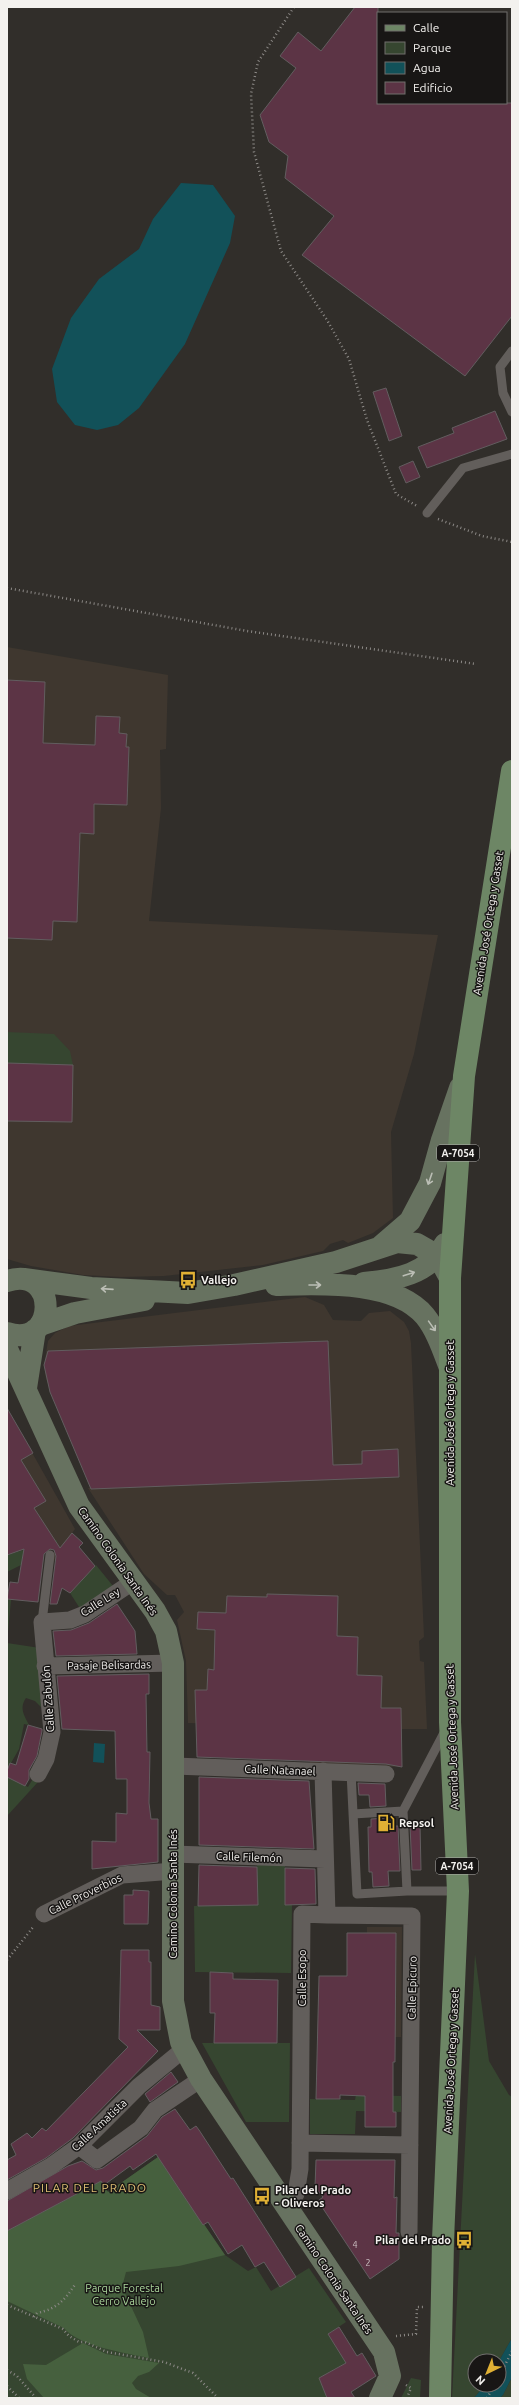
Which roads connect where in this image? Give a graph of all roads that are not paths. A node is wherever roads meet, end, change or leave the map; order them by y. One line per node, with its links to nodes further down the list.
1 (512, 351): 2 (lane)
2 (512, 412)
3 (512, 454): 4 (lane)
4 (428, 513)
5 (512, 771): 6 (main road, Avenida José Ortega y Gasset / A-7054)
6 (464, 1076): 7 (main road, Avenida José Ortega y Gasset / A-7054); 8 (main road, Avenida José Ortega y Gasset / A-7054, one-way to 8)
7 (452, 1229): 9 (main road); 11 (main road, Avenida José Ortega y Gasset / A-7054)
8 (380, 1247): 9 (main road); 12 (main road)
9 (438, 1256): 11 (main road); 13 (main road, one-way to 9)
10 (13, 1278): 14 (main road, one-way to 10); 15 (main road)
11 (450, 1278): 18 (main road, Avenida José Ortega y Gasset / A-7054)
12 (234, 1285): 13 (main road, one-way to 13); 14 (main road)
13 (343, 1285): 18 (main road, one-way to 18)
14 (174, 1293): 15 (main road)
15 (38, 1328): 16 (main road); 19 (main road)
16 (7, 1333)
17 (7, 1349): 19 (main road, Camino Colonia Santa Inés)
18 (450, 1370): 25 (main road, Avenida José Ortega y Gasset / A-7054)
19 (26, 1388): 21 (main road, Camino Colonia Santa Inés)
20 (50, 1555): 22 (lane)
21 (134, 1581): 22 (street, Calle Ley); 23 (main road, Camino Colonia Santa Inés)
22 (42, 1622): 24 (street, Calle Zabulón)
23 (173, 1664): 24 (street, Pasaje Belisardas); 26 (main road, Camino Colonia Santa Inés)
24 (45, 1666): 29 (street, Calle Zabulón)
25 (450, 1722): 31 (lane); 35 (main road, Avenida José Ortega y Gasset / A-7054)
26 (174, 1766): 27 (street, Calle Natanael); 34 (main road, Camino Colonia Santa Inés)
27 (323, 1771): 28 (street, Calle Natanael); 33 (street)
28 (351, 1772): 30 (street, Calle Natanael); 32 (lane)
29 (38, 1774)
30 (386, 1774)
31 (403, 1811): 32 (lane); 36 (lane)
32 (353, 1814): 36 (lane)
33 (325, 1859): 34 (street, Calle Filemón); 38 (street)
34 (173, 1862): 37 (street, Calle Proverbios); 39 (main road, Camino Colonia Santa Inés)
35 (458, 1891): 36 (lane); 48 (main road, Avenida José Ortega y Gasset / A-7054)
36 (407, 1892)
37 (44, 1914)
38 (327, 1915): 41 (street, Calle Esopo); 42 (street, Calle Epicuro)
39 (184, 2049): 40 (main road, Camino Colonia Santa Inés); 43 (street, Calle Amatista)
40 (201, 2079): 43 (street); 45 (main road, Camino Colonia Santa Inés)
41 (300, 2143): 42 (street); 45 (street, Calle Esopo)
42 (410, 2145): 46 (street, Calle Epicuro)
43 (79, 2146): 44 (street, Calle Amatista)
44 (7, 2191)
45 (285, 2205): 47 (main road, Camino Colonia Santa Inés)
46 (409, 2232)
47 (380, 2398)
48 (440, 2398)

